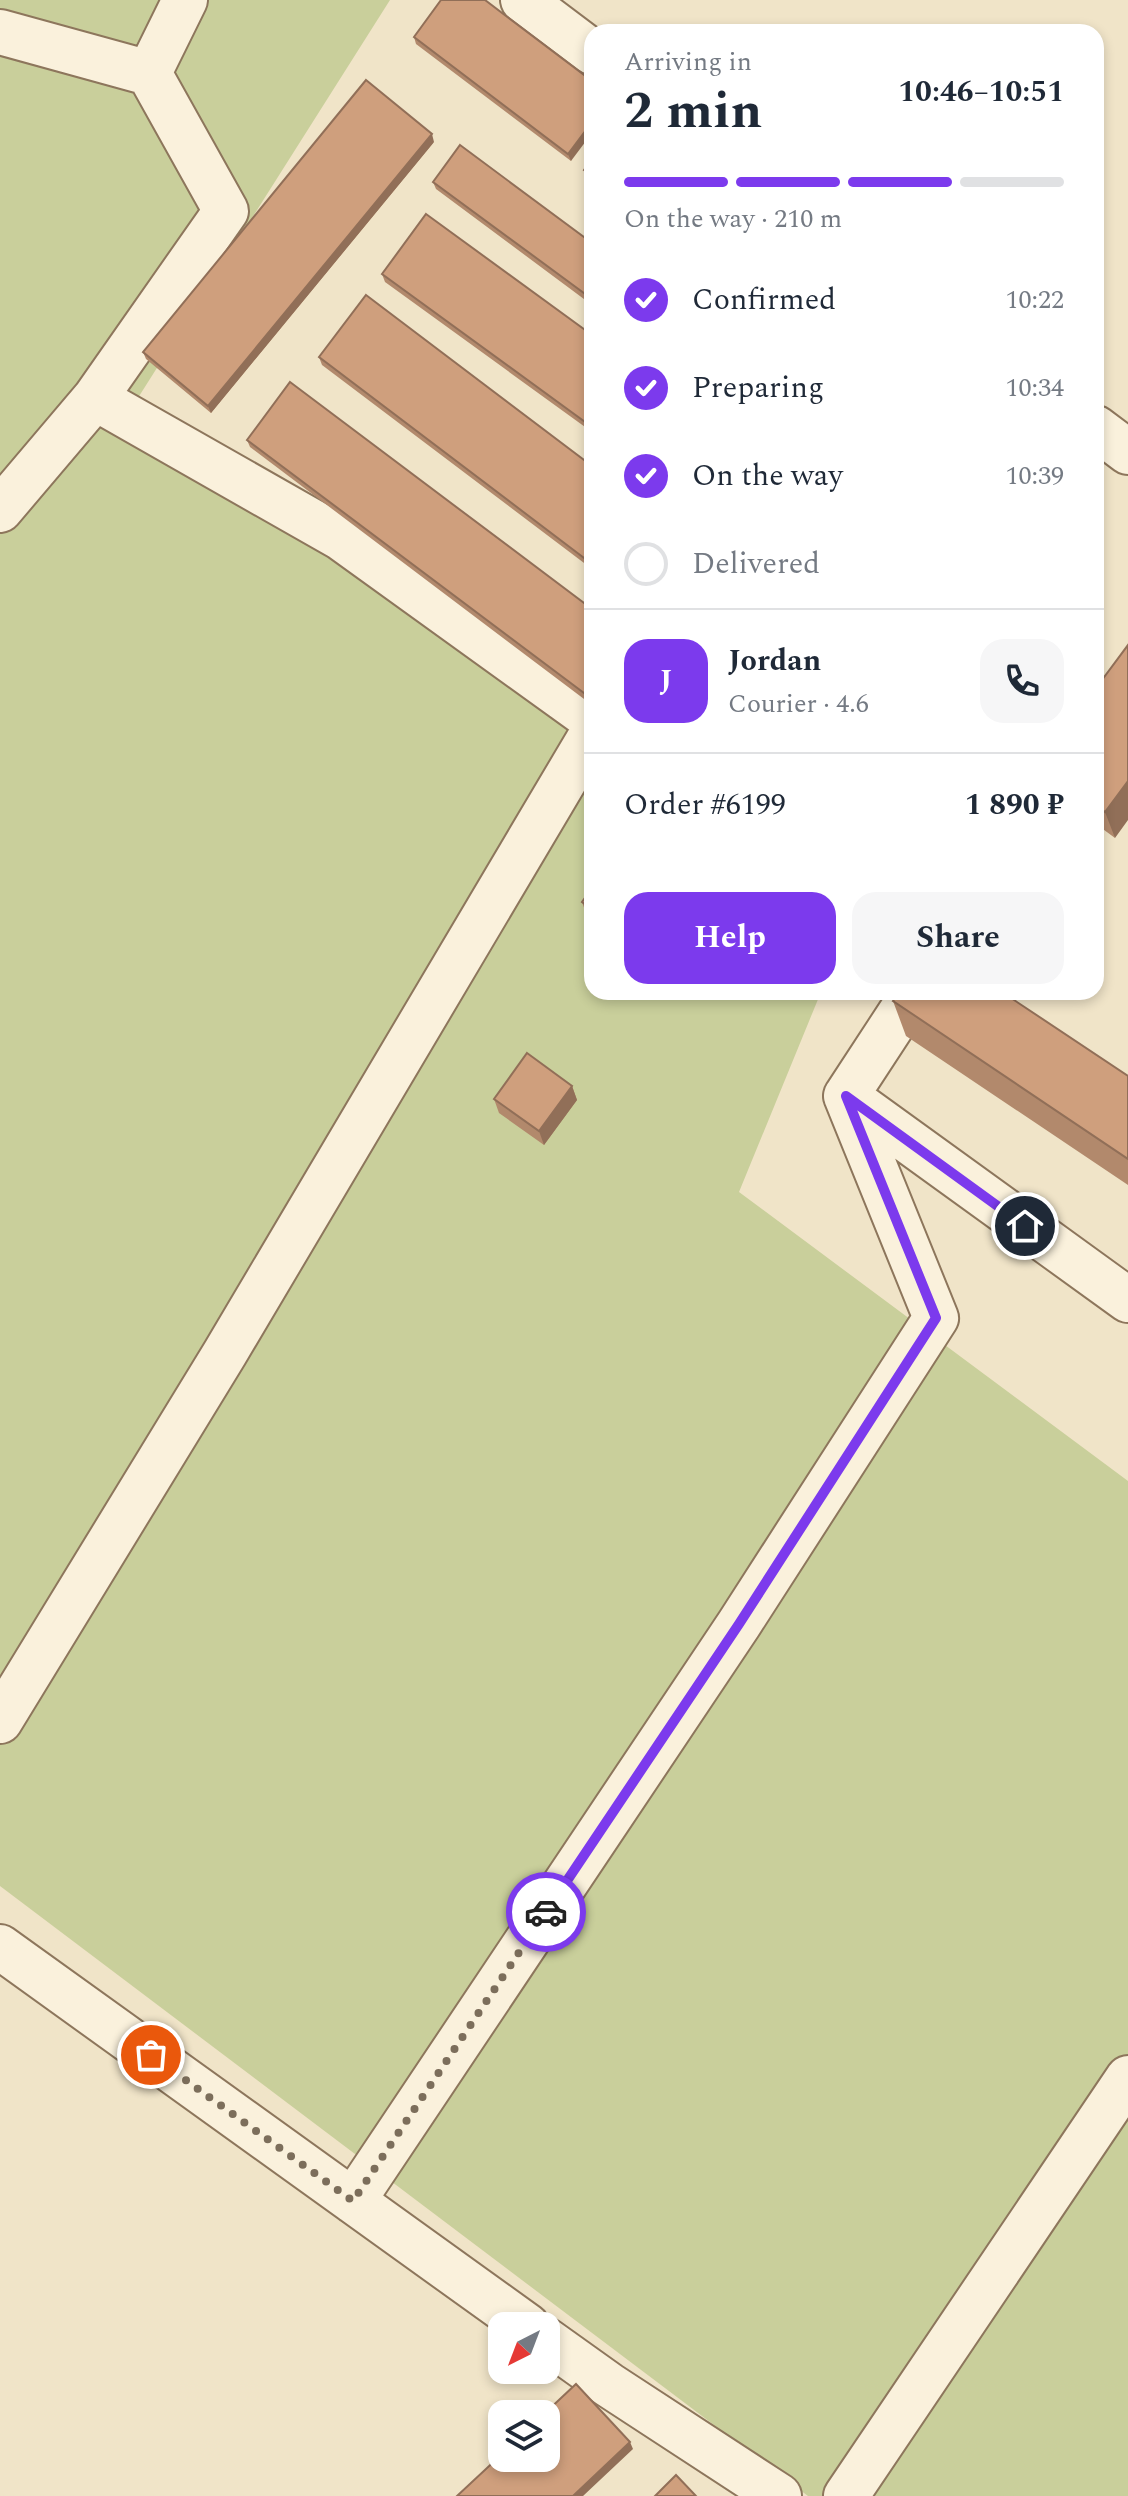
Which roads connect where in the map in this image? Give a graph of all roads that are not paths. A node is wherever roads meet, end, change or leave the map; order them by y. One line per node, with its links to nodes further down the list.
1 (185, 0): 5 (street)
2 (523, 0): 4 (street)
3 (0, 32): 5 (street)
4 (584, 46)
5 (149, 73): 6 (street)
6 (95, 398): 9 (street); 10 (street)
7 (1104, 434): 8 (street)
8 (1128, 452)
9 (0, 510)
10 (584, 713)
11 (584, 747): 15 (street)
12 (906, 1000): 13 (street)
13 (846, 1096): 14 (street); 18 (street)
14 (1128, 1300)
15 (0, 1721)
16 (0, 1947): 18 (street)
17 (1128, 2078): 22 (street)
18 (353, 2201): 19 (street)
19 (508, 2312)
20 (560, 2350): 21 (street)
21 (779, 2496)
22 (846, 2496)

